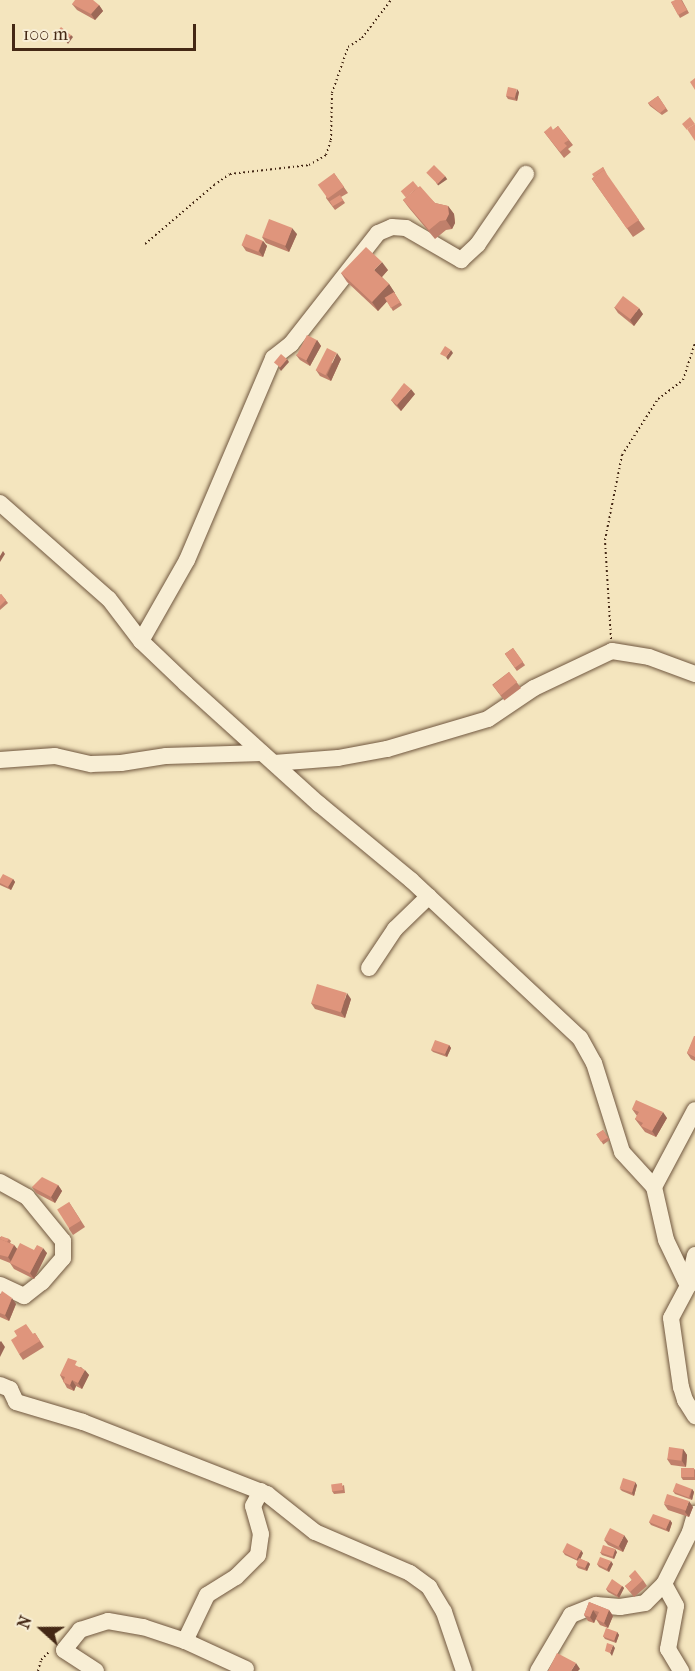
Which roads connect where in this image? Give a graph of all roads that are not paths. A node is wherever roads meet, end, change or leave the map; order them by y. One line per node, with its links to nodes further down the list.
1 (526, 174): 3 (street)
2 (0, 503): 3 (street)
3 (141, 641): 5 (street)
4 (695, 674): 5 (street)
5 (268, 758): 6 (street); 7 (street)
6 (0, 760)
7 (429, 896): 8 (street); 11 (street)
8 (369, 968)
9 (695, 1110): 11 (street)
10 (0, 1182): 13 (street)
11 (654, 1187): 14 (street)
12 (695, 1255): 14 (street)
13 (0, 1285)
14 (688, 1286): 16 (street)
15 (0, 1385): 17 (street)
16 (695, 1416)
17 (261, 1491): 20 (street); 23 (street)
18 (695, 1514): 19 (street)
19 (664, 1584): 24 (street); 25 (street)
20 (185, 1641): 21 (street); 22 (street)
21 (246, 1669)
22 (96, 1671)
23 (464, 1671)
24 (538, 1671)
25 (681, 1671)

